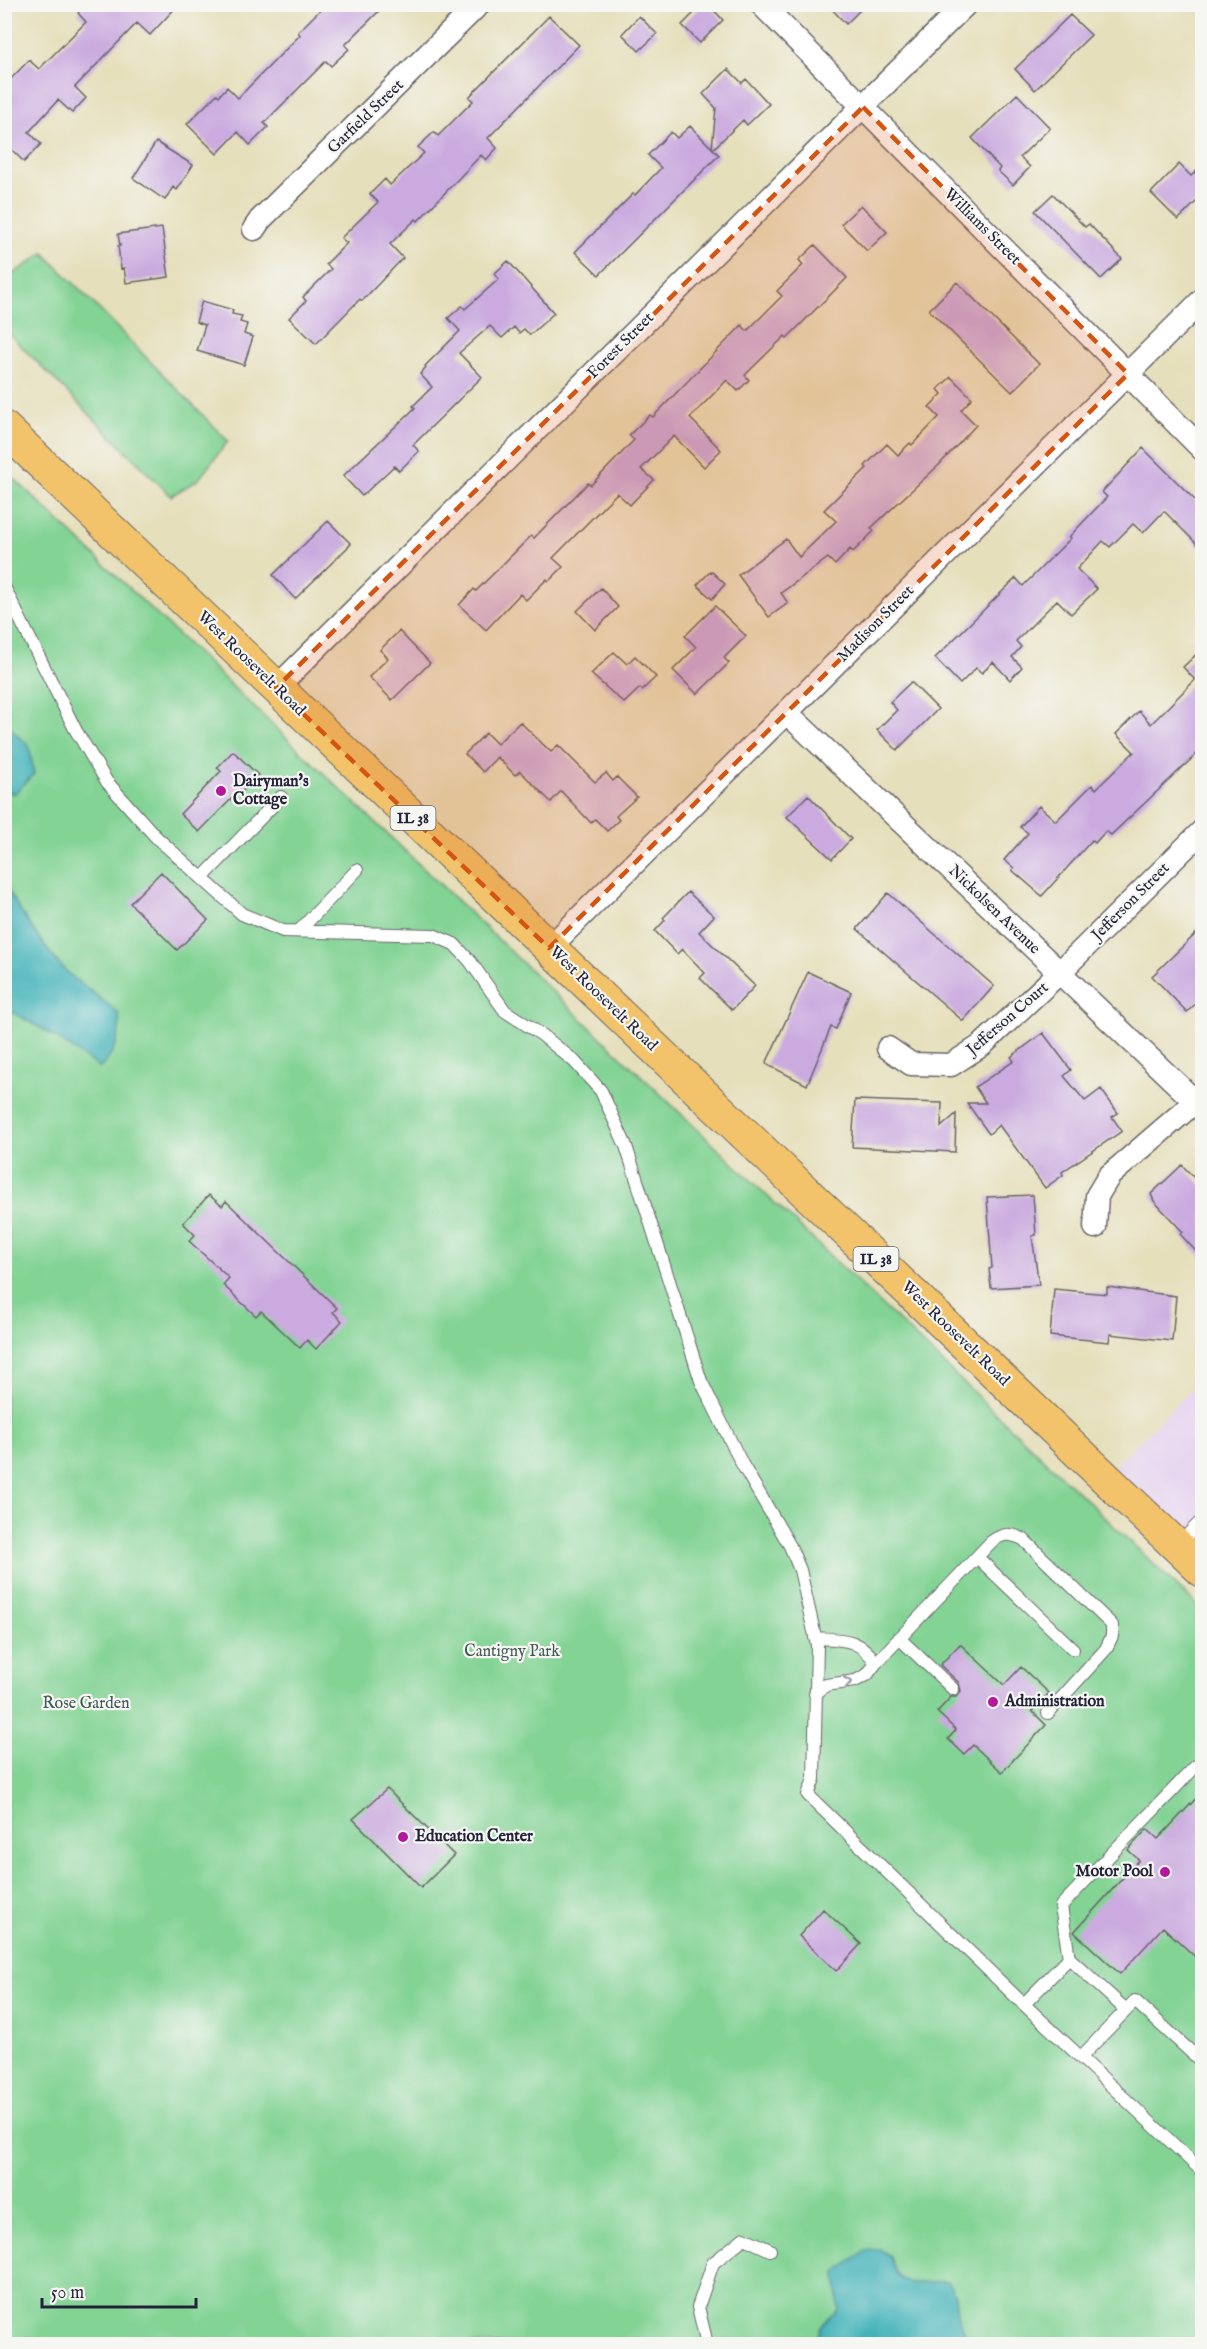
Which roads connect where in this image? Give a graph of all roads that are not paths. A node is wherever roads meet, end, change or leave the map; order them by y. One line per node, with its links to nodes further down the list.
1 (479, 4): 5 (street, Garfield Street)
2 (761, 4): 4 (street, Williams Street)
3 (966, 4): 4 (street, Forest Street)
4 (863, 107): 7 (street, Williams Street); 11 (street, Forest Street)
5 (254, 229)
6 (1203, 300): 7 (street, Madison Street)
7 (1128, 374): 9 (street, Williams Street); 12 (street, Madison Street)
8 (4, 428): 11 (main road, West Roosevelt Road / IL 38)
9 (1203, 449)
10 (4, 587): 16 (lane)
11 (276, 688): 18 (main road, West Roosevelt Road / IL 38)
12 (787, 713): 18 (street, Madison Street); 19 (street, Nickolsen Avenue)
13 (282, 797): 16 (lane)
14 (1203, 831): 19 (street, Jefferson Street)
15 (357, 870): 17 (lane)
16 (202, 878): 17 (lane)
17 (299, 931): 27 (lane)
18 (549, 948): 24 (main road, West Roosevelt Road / IL 38)
19 (1060, 972): 20 (street, Jefferson Court); 21 (street, Nickolsen Avenue)
20 (888, 1048)
21 (1199, 1104): 22 (street)
22 (1095, 1227)
23 (1203, 1520): 24 (lane)
24 (1177, 1546): 26 (main road, West Roosevelt Road / IL 38)
25 (977, 1557): 28 (lane); 29 (lane); 33 (lane)
26 (1203, 1570)
27 (815, 1638): 30 (lane); 32 (lane)
28 (899, 1638): 30 (lane); 31 (lane)
29 (1073, 1649)
30 (876, 1663): 32 (lane, one-way to 30)
31 (953, 1689)
32 (815, 1694): 36 (lane)
33 (1048, 1713)
34 (1196, 1766): 35 (lane)
35 (1070, 1958): 36 (lane); 37 (lane)
36 (1024, 2004): 38 (lane)
37 (1126, 2010): 38 (lane); 39 (lane)
38 (1081, 2057): 40 (lane)
39 (1203, 2062)
40 (1203, 2171)
41 (770, 2250): 42 (lane)
42 (707, 2344)

